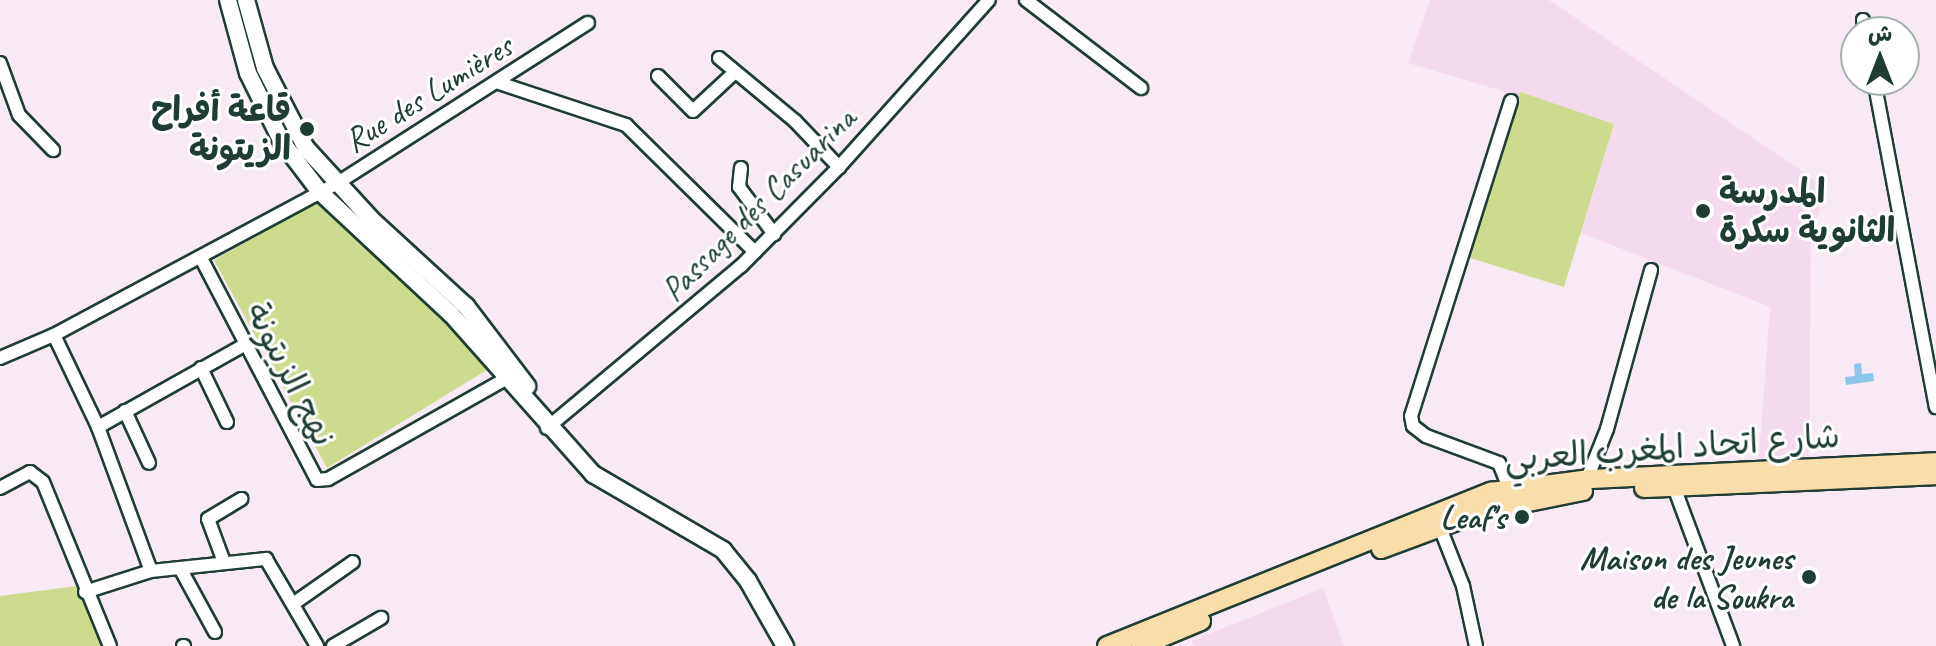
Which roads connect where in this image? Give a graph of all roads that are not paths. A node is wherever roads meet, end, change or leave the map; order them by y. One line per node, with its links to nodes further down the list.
1 (228, 0): 18 (main road)
2 (246, 0): 17 (main road)
3 (989, 0): 15 (street, Passage des Casuarina)
4 (1026, 0): 11 (street)
5 (588, 23): 10 (street, Rue des Lumières)
6 (719, 58): 8 (street)
7 (0, 63): 14 (street)
8 (734, 73): 9 (street); 15 (street)
9 (658, 76)
10 (499, 83): 17 (street, Rue des Lumières); 20 (street)
11 (1141, 88)
12 (1877, 96): 28 (street)
13 (1511, 101): 39 (street)
14 (53, 150)
15 (839, 167): 19 (street, Passage des Casuarina)
16 (741, 168): 19 (street)
17 (336, 184): 18 (street, Rue des Lumières); 27 (main road)
18 (320, 192): 21 (street, Rue des Lumières); 27 (main road)
19 (774, 234): 20 (street, Passage des Casuarina)
20 (755, 252): 32 (street, Passage des Casuarina)
21 (201, 258): 23 (street, Rue des Lumières); 24 (street, نهج الزيتونة)
22 (1651, 270): 36 (street)
23 (54, 335): 25 (street, Rue des Lumières); 31 (street)
24 (246, 344): 26 (street); 27 (street, نهج الزيتونة)
25 (0, 358)
26 (201, 368): 29 (street); 30 (street)
27 (513, 375): 32 (main road)
28 (1936, 407)
29 (125, 411): 31 (street); 34 (street)
30 (227, 422)
31 (98, 427): 45 (street)
32 (553, 431): 53 (main road)
33 (1936, 462): 36 (main road, شارع اتحاد المغرب العربي)
34 (149, 463)
35 (1936, 475): 37 (main road, شارع اتحاد المغرب العربي)
36 (1587, 479): 39 (main road, شارع اتحاد المغرب العربي)
37 (1674, 487): 39 (main road, شارع اتحاد المغرب العربي); 57 (street)
38 (0, 488): 46 (street)
39 (1512, 497): 41 (main road, شارع اتحاد المغرب العربي); 54 (main road, شارع اتحاد المغرب العربي)
40 (241, 499): 42 (street)
41 (1439, 525): 55 (main road, شارع اتحاد المغرب العربي); 56 (street)
42 (224, 562): 44 (street); 47 (street)
43 (353, 562): 47 (street)
44 (180, 568): 45 (street); 49 (street)
45 (151, 571): 46 (street)
46 (85, 592): 50 (street)
47 (293, 604): 51 (street)
48 (381, 618): 52 (street)
49 (215, 632)
50 (110, 646)
51 (317, 646)
52 (333, 646)
53 (785, 646)
54 (1107, 646)
55 (1141, 646)
56 (1476, 646)
57 (1733, 646)

